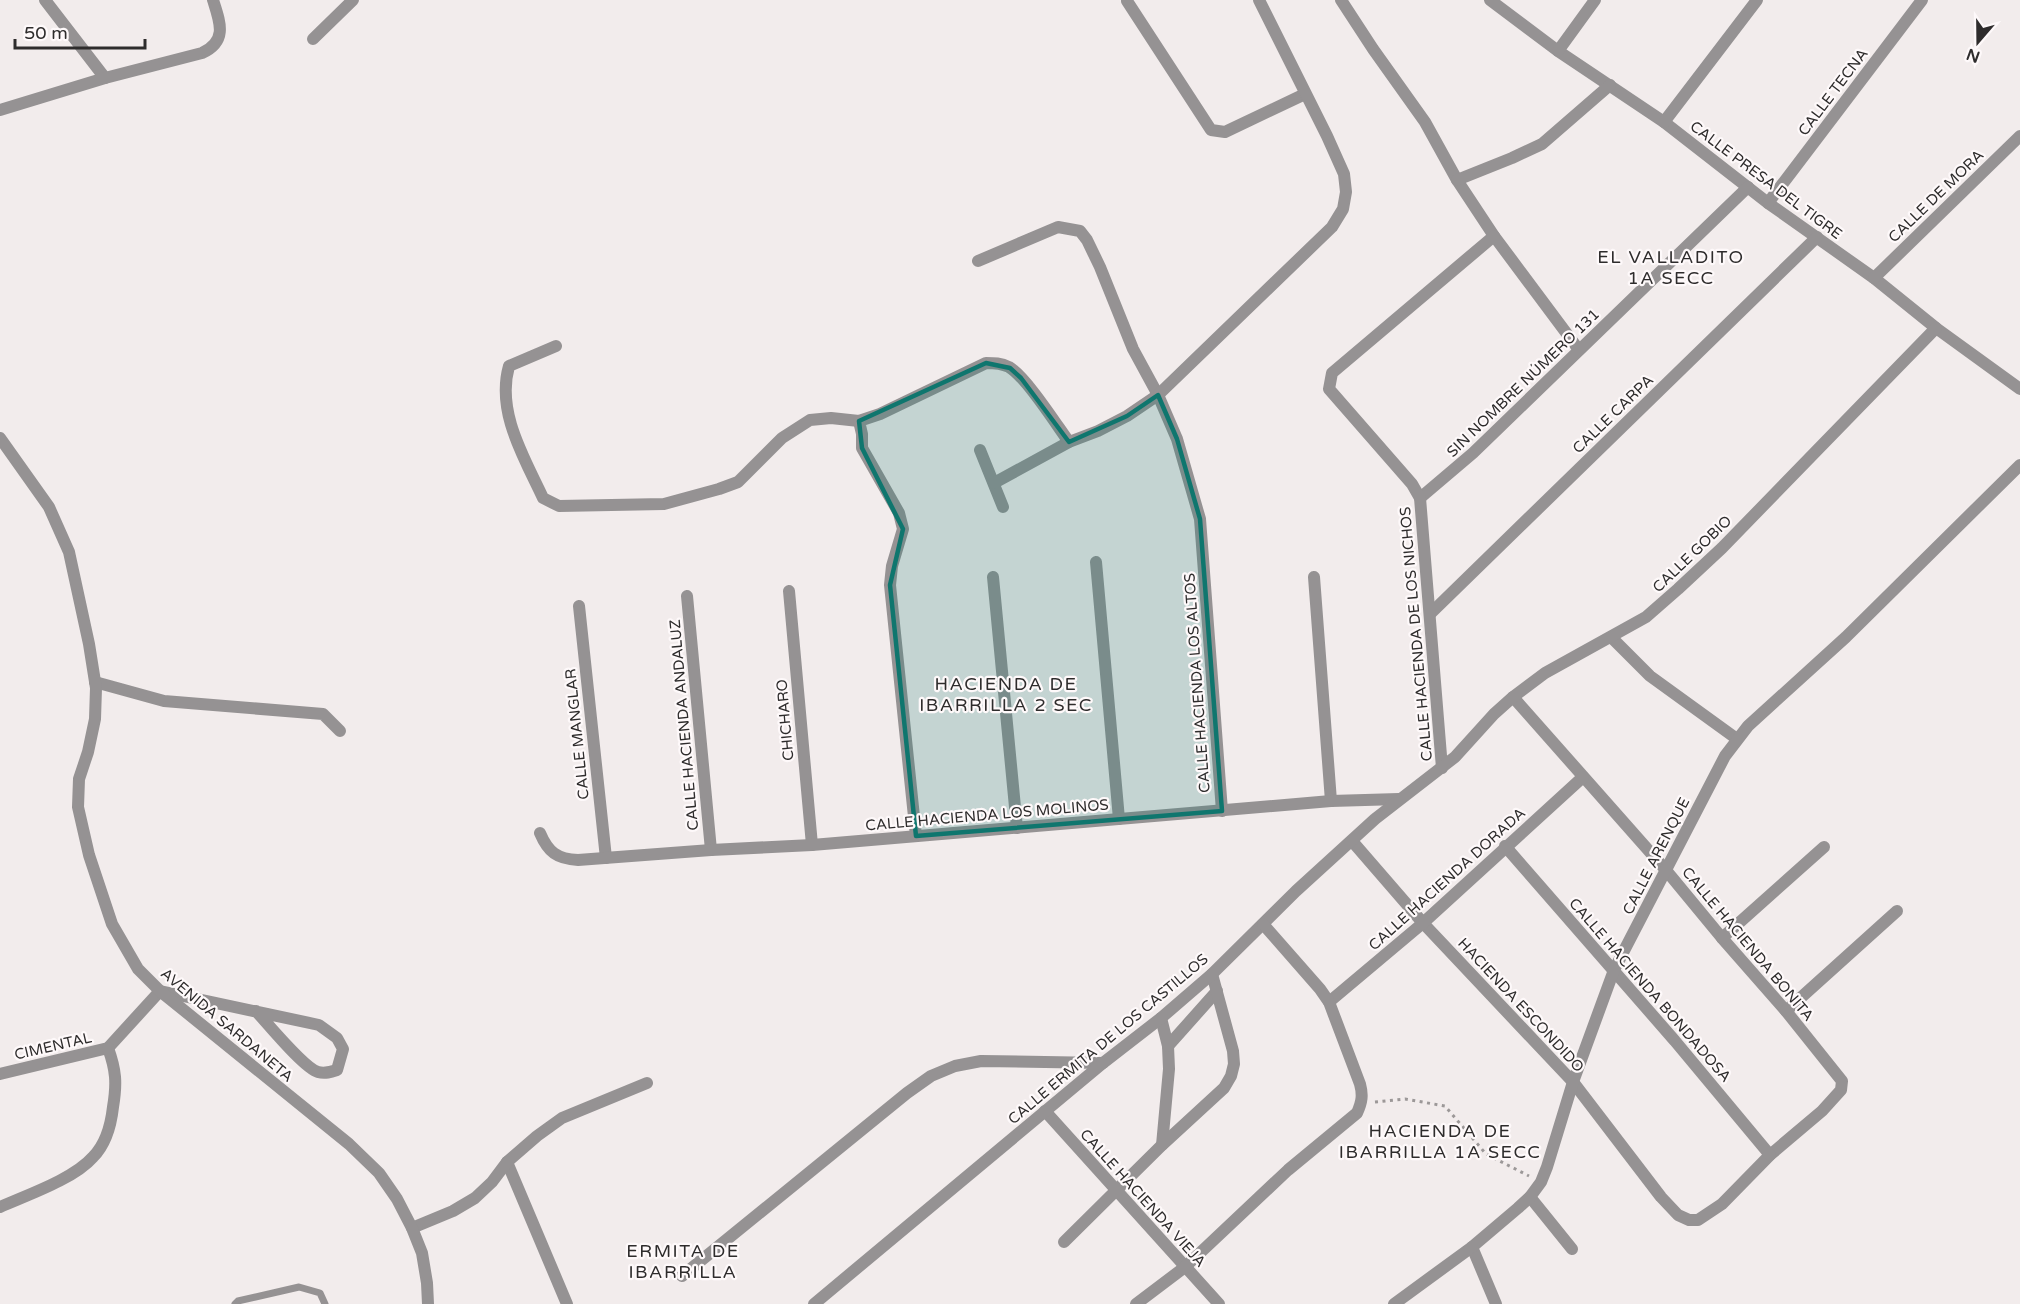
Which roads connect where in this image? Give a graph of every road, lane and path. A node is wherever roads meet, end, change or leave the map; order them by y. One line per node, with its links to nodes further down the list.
1 (45, 0): 13 (street)
2 (213, 0): 13 (street)
3 (353, 0): 11 (street)
4 (1259, 0): 15 (street)
5 (1341, 0): 19 (street)
6 (1490, 0): 12 (street, CALLE PRESA DEL TIGRE)
7 (1595, 0): 12 (street)
8 (1757, 0): 17 (street)
9 (1922, 0): 21 (street, CALLE TECNA)
10 (1127, 2): 15 (street)
11 (313, 39)
12 (1558, 51): 14 (street, CALLE PRESA DEL TIGRE)
13 (105, 78): 16 (street)
14 (1610, 85): 17 (street, CALLE PRESA DEL TIGRE); 19 (street)
15 (1305, 94): 30 (street)
16 (0, 110)
17 (1664, 122): 20 (street, CALLE PRESA DEL TIGRE)
18 (2020, 136): 25 (street, CALLE DE MORA)
19 (1457, 180): 22 (street)
20 (1748, 187): 21 (street, CALLE PRESA DEL TIGRE); 28 (street, SIN NOMBRE NÚMERO 131)
21 (1768, 203): 23 (street, CALLE PRESA DEL TIGRE)
22 (1494, 236): 28 (street); 37 (street)
23 (1817, 237): 25 (street, CALLE PRESA DEL TIGRE); 45 (street, CALLE CARPA)
24 (978, 261): 30 (street, CALLE HACIENDA LOS ALTOS)
25 (1874, 278): 26 (street, CALLE PRESA DEL TIGRE)
26 (1936, 328): 29 (street, CALLE PRESA DEL TIGRE); 46 (street, CALLE GOBIO)
27 (556, 346): 31 (street)
28 (1579, 350): 37 (street, SIN NOMBRE NÚMERO 131)
29 (2020, 389)
30 (1158, 395): 33 (street); 55 (street, CALLE HACIENDA LOS ALTOS)
31 (859, 421): 33 (street); 59 (street)
32 (0, 438): 47 (street, AVENIDA SARDANETA)
33 (1069, 442): 36 (street)
34 (980, 450): 36 (street)
35 (2020, 465): 50 (street, CALLE ARENQUE)
36 (994, 483): 38 (street)
37 (1420, 498): 45 (street, CALLE HACIENDA DE LOS NICHOS)
38 (1003, 507)
39 (1096, 562): 56 (street)
40 (993, 578): 57 (street)
41 (1314, 578): 54 (street)
42 (789, 591): 61 (street, CHICHARO)
43 (687, 596): 64 (street, CALLE HACIENDA ANDALUZ)
44 (579, 606): 65 (street, CALLE MANGLAR)
45 (1431, 613): 51 (street, CALLE HACIENDA DE LOS NICHOS)
46 (1611, 637): 48 (street, CALLE GOBIO); 50 (street)
47 (95, 682): 49 (street); 73 (street, AVENIDA SARDANETA)
48 (1513, 697): 51 (street, CALLE GOBIO); 52 (street, CALLE HACIENDA BONITA)
49 (340, 730)
50 (1737, 739): 66 (street, CALLE ARENQUE)
51 (1442, 768): 53 (street, CALLE ERMITA DE LOS CASTILLOS)
52 (1583, 777): 62 (street, CALLE HACIENDA DORADA); 66 (street, CALLE HACIENDA BONITA)
53 (1399, 799): 54 (street, CALLE HACIENDA LOS MOLINOS); 60 (street, CALLE ERMITA DE LOS CASTILLOS)
54 (1331, 801): 55 (street, CALLE HACIENDA LOS MOLINOS)
55 (1222, 811): 56 (street, CALLE HACIENDA LOS MOLINOS)
56 (1119, 819): 57 (street, CALLE HACIENDA LOS MOLINOS)
57 (1017, 828): 59 (street, CALLE HACIENDA LOS MOLINOS)
58 (540, 833): 65 (street, CALLE HACIENDA LOS MOLINOS)
59 (916, 837): 61 (street, CALLE HACIENDA LOS MOLINOS)
60 (1352, 841): 68 (street, HACIENDA ESCONDIDO); 69 (street, CALLE ERMITA DE LOS CASTILLOS)
61 (812, 845): 64 (street, CALLE HACIENDA LOS MOLINOS)
62 (1505, 846): 68 (street, CALLE HACIENDA DORADA); 71 (street, CALLE HACIENDA BONDADOSA)
63 (1824, 847): 70 (street)
64 (711, 850): 65 (street, CALLE HACIENDA LOS MOLINOS)
65 (606, 858)
66 (1665, 869): 70 (street, CALLE HACIENDA BONITA); 71 (street, CALLE ARENQUE)
67 (1897, 911): 77 (street)
68 (1423, 922): 75 (street, CALLE HACIENDA DORADA); 83 (street, HACIENDA ESCONDIDO)
69 (1263, 924): 72 (street, CALLE ERMITA DE LOS CASTILLOS); 75 (street)
70 (1722, 938): 77 (street, CALLE HACIENDA BONITA)
71 (1614, 970): 83 (street, CALLE ARENQUE); 88 (street, CALLE HACIENDA BONDADOSA)
72 (1212, 974): 74 (street); 78 (street, CALLE ERMITA DE LOS CASTILLOS)
73 (160, 991): 76 (street); 80 (street, CIMENTAL); 94 (street, AVENIDA SARDANETA)
74 (1216, 991): 79 (street); 87 (street)
75 (1329, 1002): 85 (street)
76 (256, 1011): 76 (street)
77 (1786, 1011): 88 (street, CALLE HACIENDA BONITA)
78 (1161, 1018): 79 (street); 81 (street, CALLE ERMITA DE LOS CASTILLOS)
79 (1168, 1046): 87 (street)
80 (108, 1048): 82 (street, CIMENTAL); 93 (street)
81 (1104, 1063): 86 (street, CALLE ERMITA DE LOS CASTILLOS); 99 (street)
82 (0, 1074)
83 (1573, 1082): 88 (street, HACIENDA ESCONDIDO); 90 (street, CALLE ARENQUE)
84 (647, 1083): 89 (street)
85 (1362, 1104): 90 (path); 98 (street)
86 (1045, 1112): 91 (street, CALLE HACIENDA VIEJA); 104 (street, CALLE ERMITA DE LOS CASTILLOS)
87 (1162, 1145): 91 (street)
88 (1770, 1155)
89 (507, 1162): 94 (street); 103 (street)
90 (1541, 1182): 92 (street, CALLE ARENQUE)
91 (1117, 1191): 95 (street); 98 (street, CALLE HACIENDA VIEJA)
92 (1530, 1197): 96 (street, CALLE ARENQUE); 97 (street)
93 (0, 1207)
94 (412, 1228): 102 (street, AVENIDA SARDANETA)
95 (1064, 1242)
96 (1472, 1248): 107 (street, CALLE ARENQUE); 108 (street)
97 (1572, 1250)
98 (1185, 1267): 105 (street); 106 (street, CALLE HACIENDA VIEJA)
99 (682, 1276)
100 (235, 1304): 101 (lane)
101 (325, 1304)
102 (428, 1304)
103 (567, 1304)
104 (814, 1304)
105 (1136, 1304)
106 (1219, 1304)
107 (1394, 1304)
108 (1496, 1304)

